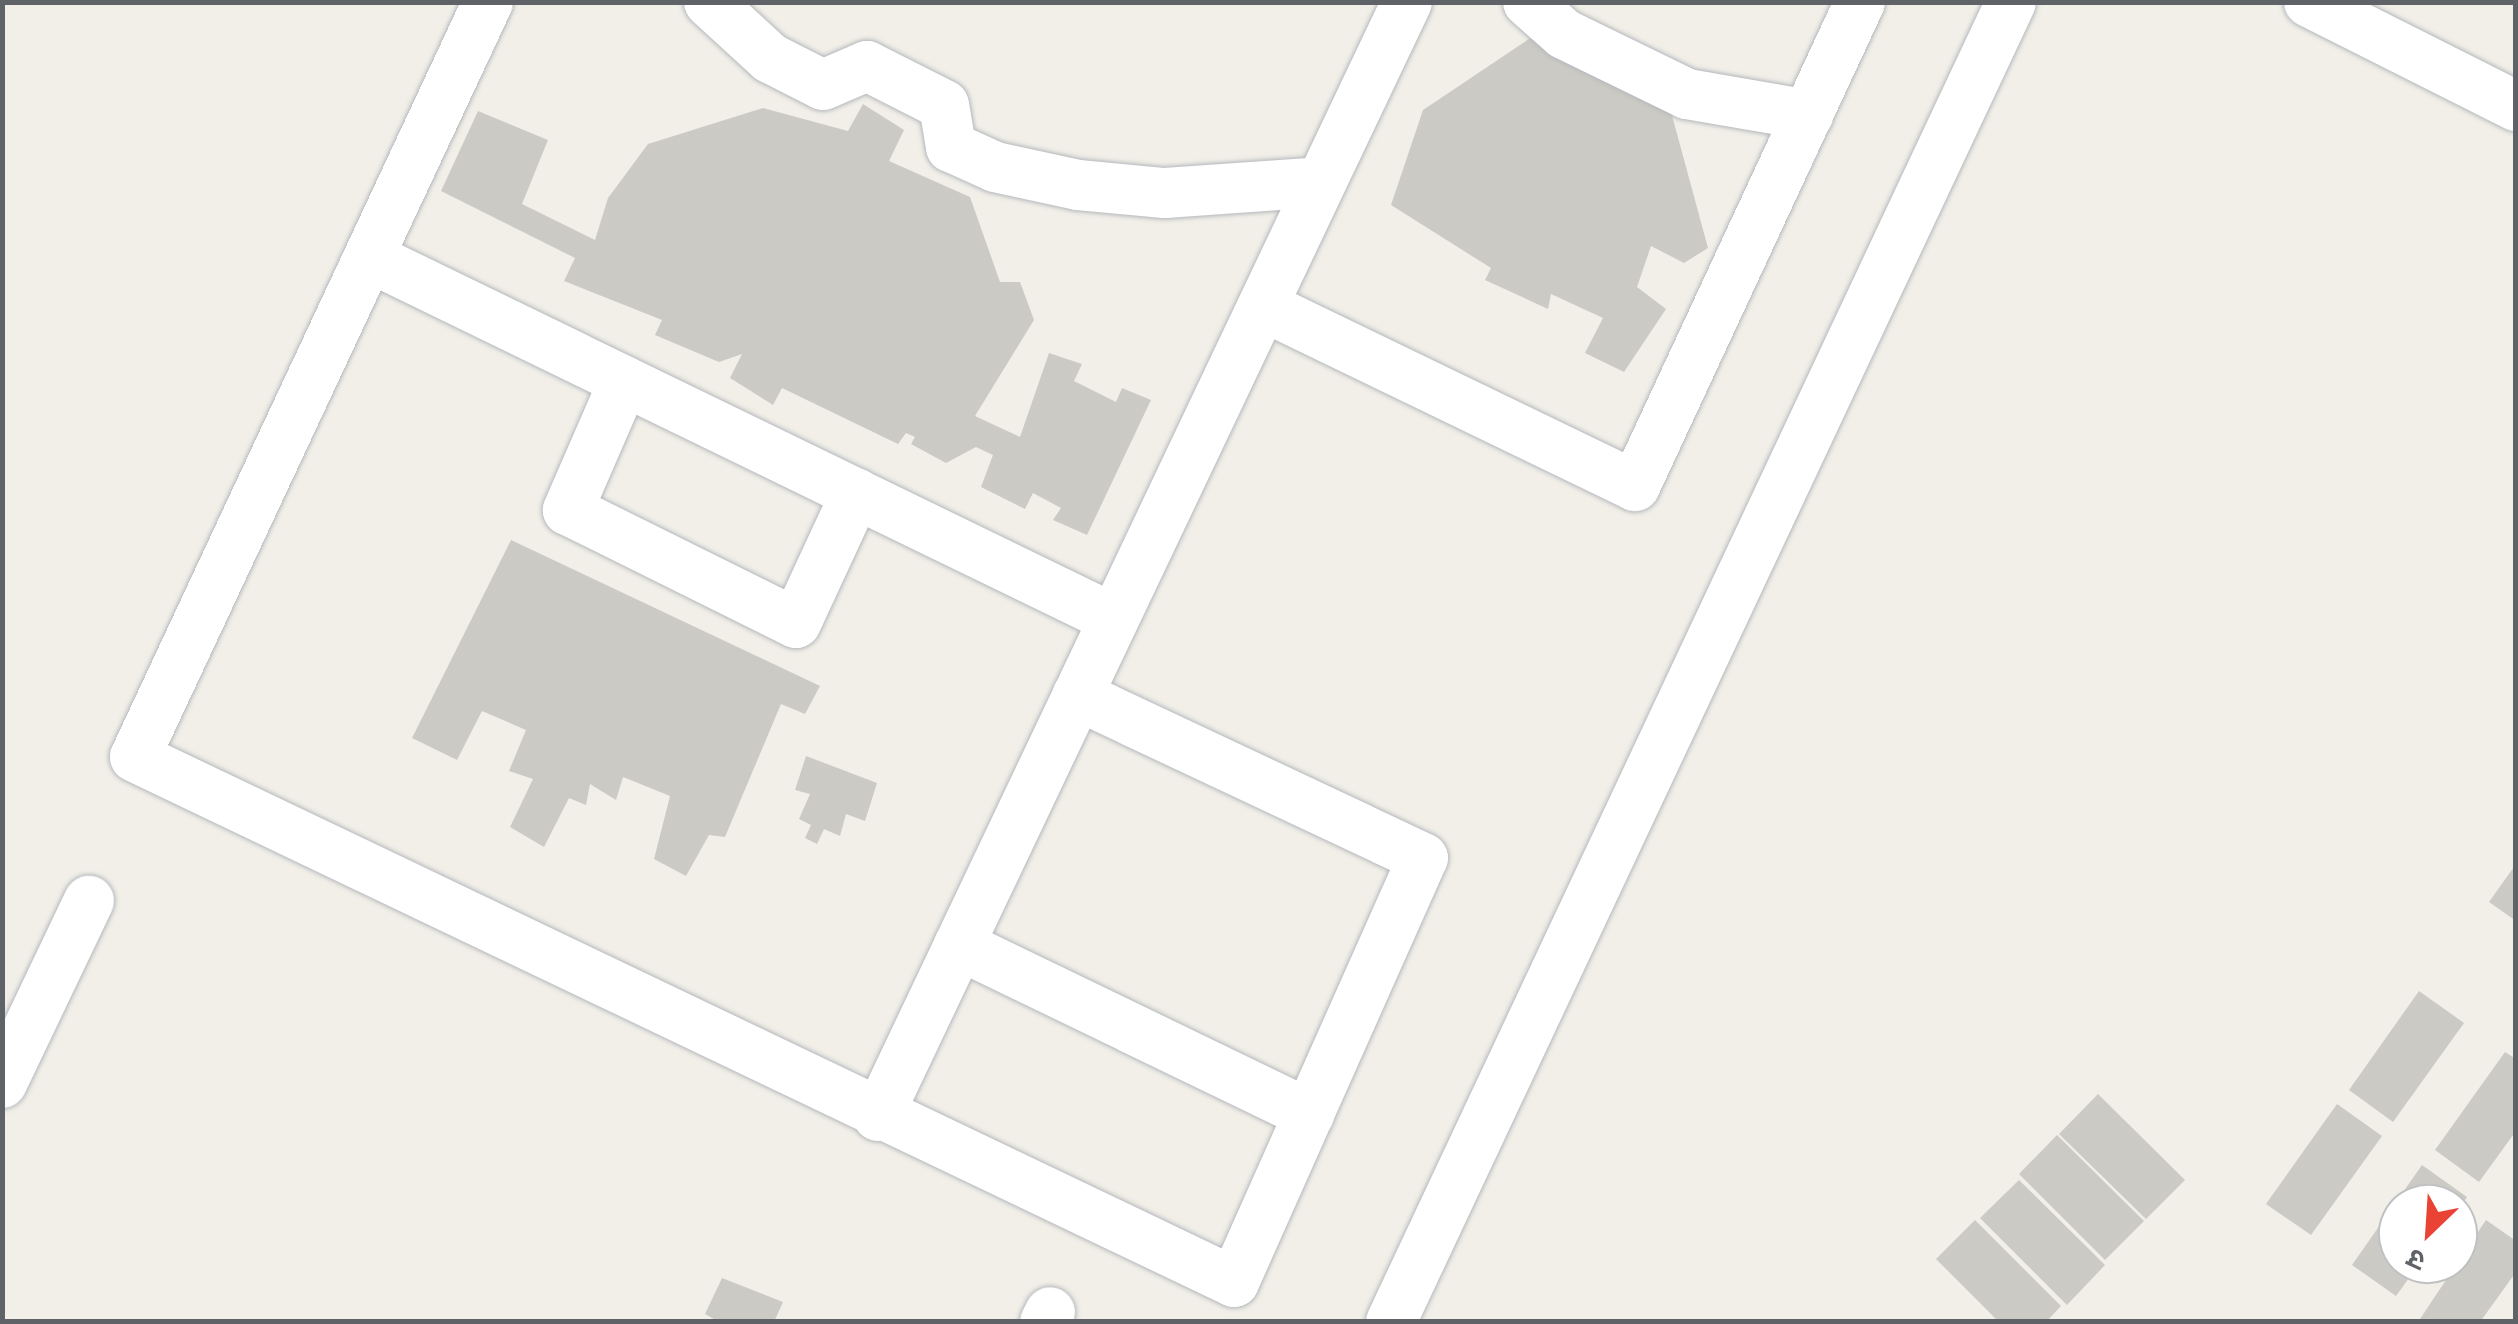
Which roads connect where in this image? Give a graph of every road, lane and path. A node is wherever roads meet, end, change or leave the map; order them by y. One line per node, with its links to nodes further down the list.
1 (488, 2): 11 (street)
2 (709, 2): 10 (street)
3 (1407, 2): 10 (street)
4 (1528, 2): 9 (street)
5 (1860, 2): 9 (street)
6 (2011, 2): 22 (street)
7 (2308, 2): 8 (street)
8 (2516, 106)
9 (1808, 115): 12 (street)
10 (1321, 182): 12 (street)
11 (369, 257): 13 (street); 21 (street)
12 (1263, 306): 15 (street)
13 (624, 381): 14 (street); 14 (street)
14 (856, 493): 15 (street)
15 (1114, 619): 16 (street)
16 (1078, 696): 18 (street); 20 (street)
17 (90, 901): 19 (street)
18 (958, 945): 20 (street); 21 (street)
19 (2, 1083)
20 (1309, 1114): 21 (street)
21 (878, 1116)
22 (1390, 1322)

